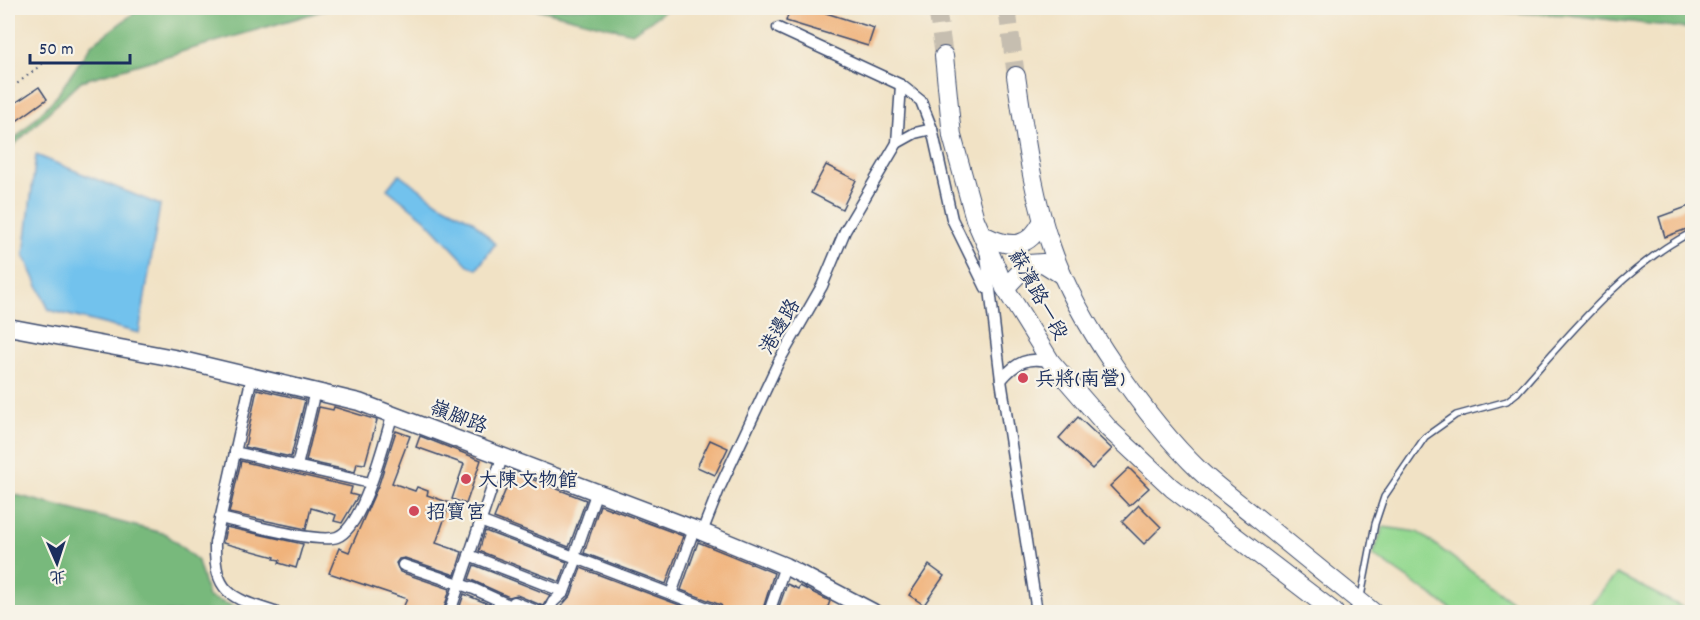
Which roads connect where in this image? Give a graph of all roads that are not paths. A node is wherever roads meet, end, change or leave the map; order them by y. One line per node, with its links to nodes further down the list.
1 (778, 28): 4 (street)
2 (944, 56): 9 (main road, 蘇濱路一段)
3 (1016, 76): 7 (main road, 蘇濱路一段)
4 (901, 85): 5 (street); 6 (street)
5 (932, 129): 6 (street); 11 (street)
6 (897, 143): 25 (street, 港邊路)
7 (1043, 220): 9 (main road); 10 (main road, 蘇濱路一段)
8 (1692, 232): 34 (lane)
9 (983, 235): 11 (main road, 蘇濱路一段)
10 (1062, 275): 11 (main road); 34 (main road, 蘇濱路一段)
11 (998, 292): 13 (main road, 蘇濱路一段); 15 (street)
12 (8, 327): 14 (street, 嶺腳路)
13 (1051, 362): 15 (street); 44 (main road, 蘇濱路一段)
14 (252, 376): 16 (street, 嶺腳路); 18 (street)
15 (1001, 380): 43 (street)
16 (315, 391): 17 (street, 嶺腳路); 20 (street)
17 (393, 414): 19 (street, 嶺腳路); 21 (street)
18 (235, 452): 20 (street); 23 (street)
19 (502, 455): 22 (street, 嶺腳路); 24 (street)
20 (297, 466): 21 (street)
21 (370, 483): 23 (street)
22 (597, 491): 25 (street, 嶺腳路); 27 (street)
23 (220, 518): 36 (street)
24 (480, 521): 26 (street); 27 (street)
25 (698, 530): 29 (street, 嶺腳路); 32 (street, 港邊路)
26 (469, 555): 30 (street); 31 (street)
27 (576, 558): 31 (street); 32 (street)
28 (403, 565): 30 (street)
29 (785, 566): 41 (street); 42 (street, 嶺腳路)
30 (459, 584): 35 (street); 37 (street)
31 (564, 592): 39 (street)
32 (670, 594): 40 (street)
33 (500, 596): 38 (street)
34 (1361, 609)
35 (520, 610)
36 (275, 612)
37 (450, 612)
38 (539, 612)
39 (549, 612)
40 (718, 612)
41 (769, 612)
42 (873, 612)
43 (1037, 612)
44 (1334, 612)

